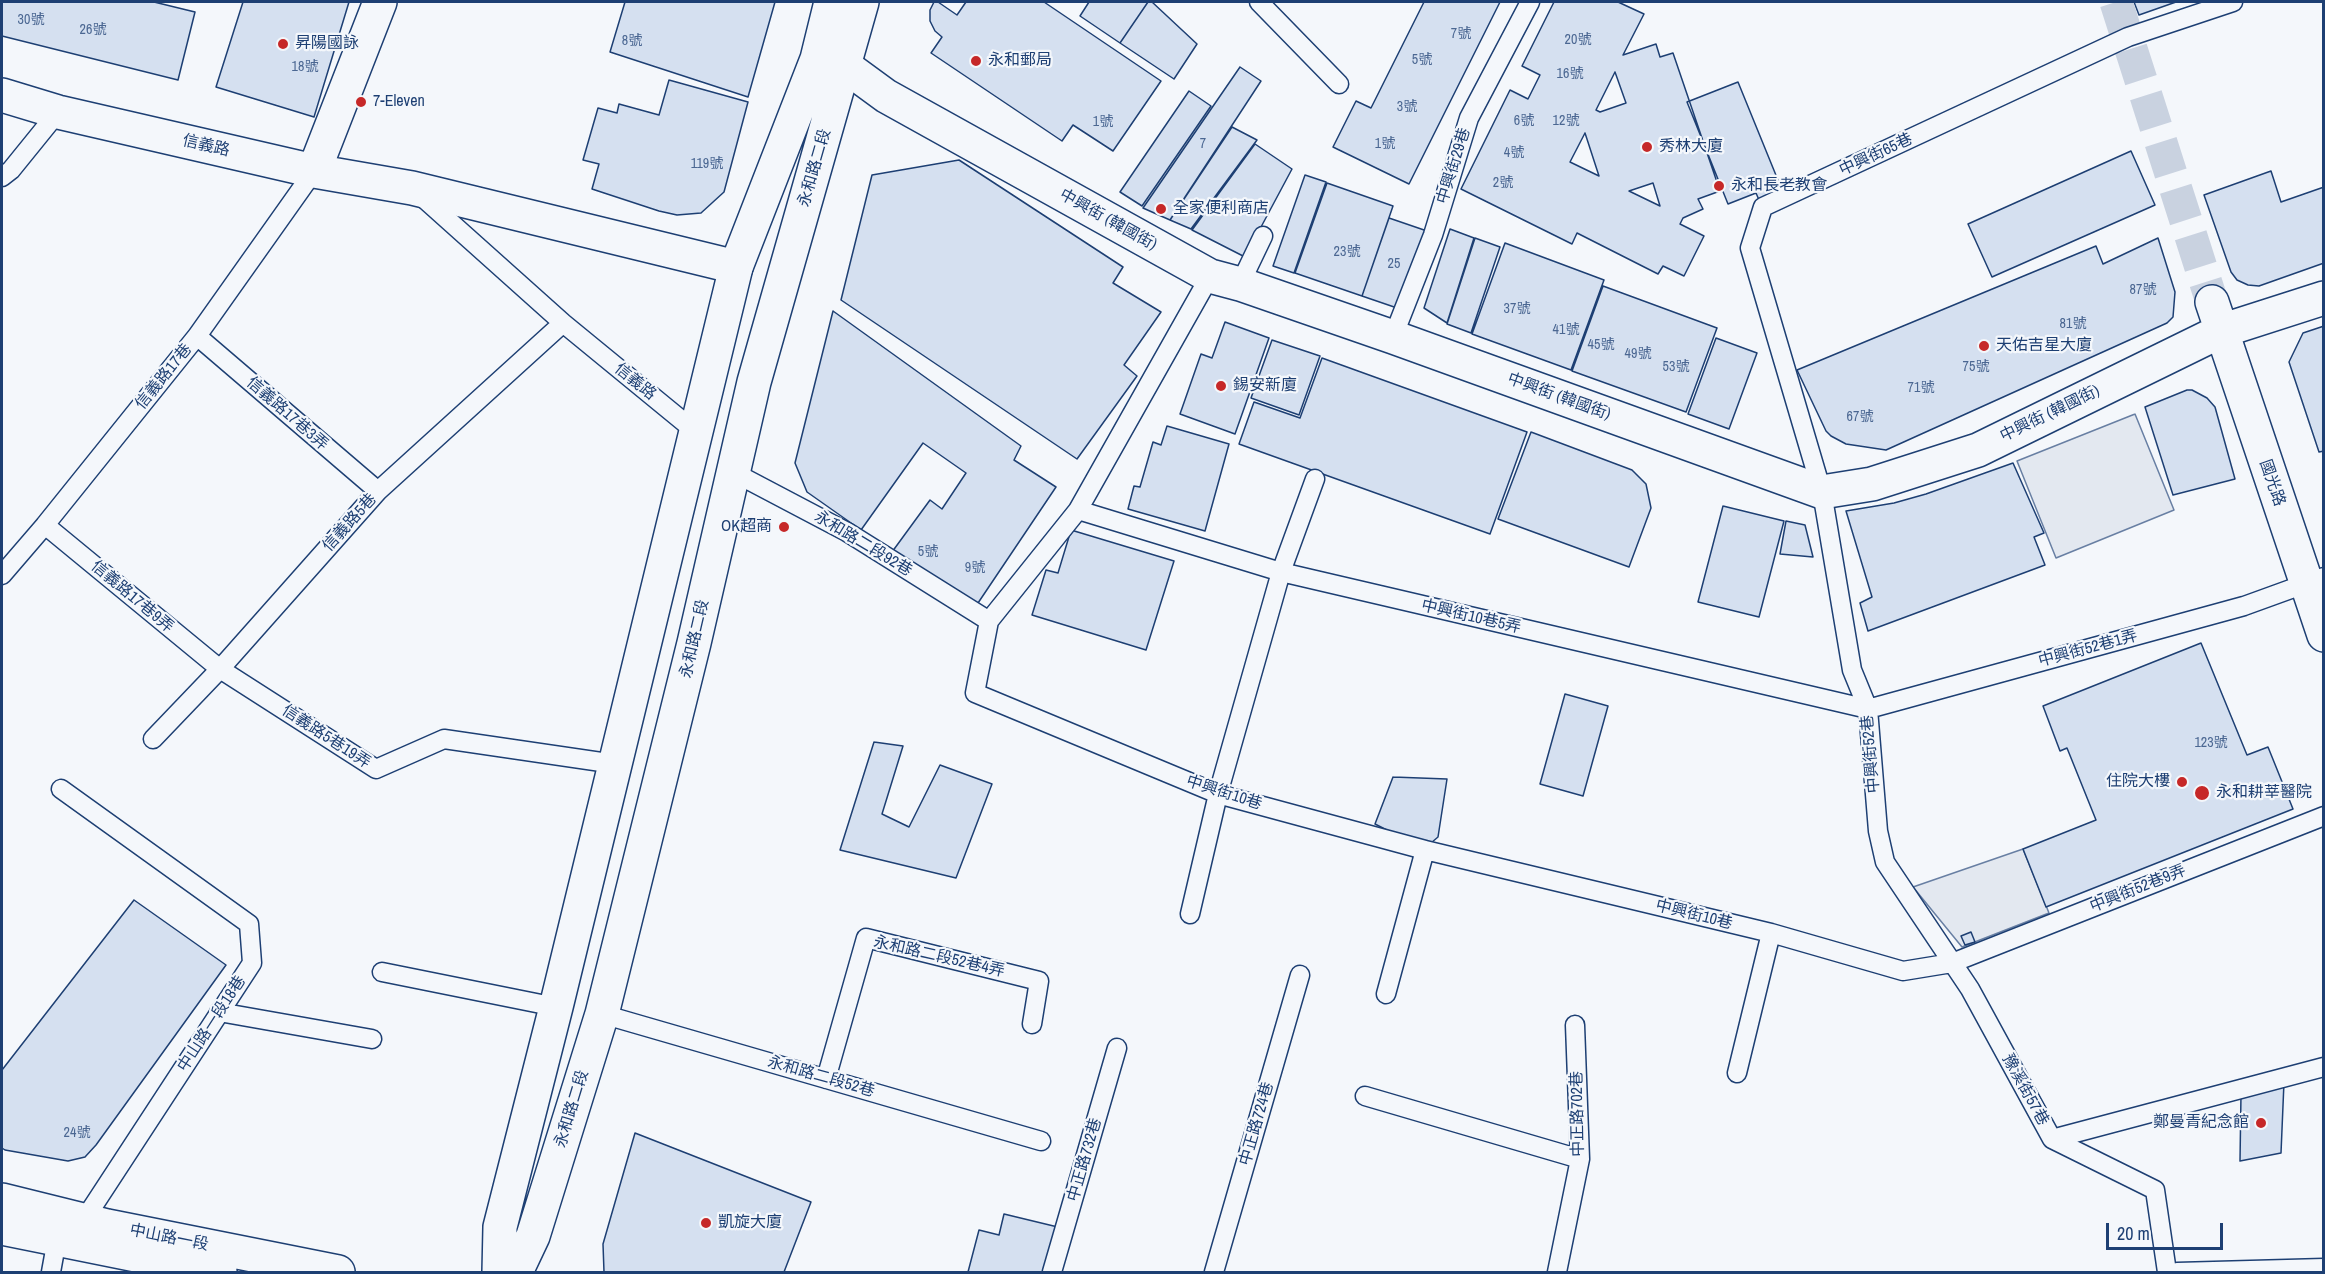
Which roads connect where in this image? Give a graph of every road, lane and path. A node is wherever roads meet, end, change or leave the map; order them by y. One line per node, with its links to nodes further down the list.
1 (380, 2): 11 (street)
2 (831, 2): 7 (street, 永和路二段)
3 (862, 2): 7 (street, 永和路二段)
4 (1259, 2): 8 (lane)
5 (1530, 2): 21 (lane, 中興街29巷)
6 (2233, 2): 26 (lane, 中興街65巷)
7 (831, 62): 15 (street, 永和路二段); 16 (street, 中興街 (韓國街)); 23 (street, 永和路二段)
8 (1339, 84)
9 (2, 95): 10 (street, 信義路)
10 (58, 111): 11 (street, 信義路); 12 (lane)
11 (314, 171): 13 (street, 信義路); 20 (lane, 信義路17巷)
12 (2, 177)
13 (412, 188): 15 (street, 信義路); 19 (lane, 信義路)
14 (1263, 236): 16 (lane, 中興街10巷)
15 (736, 267): 22 (street, 永和路二段)
16 (1225, 280): 21 (street, 中興街 (韓國街)); 27 (lane, 中興街10巷)
17 (2324, 298): 18 (street, 中興街 (韓國街))
18 (2217, 316): 26 (street, 中興街 (韓國街)); 31 (street, 國光路)
19 (564, 323): 22 (lane, 信義路); 25 (lane, 信義路5巷)
20 (197, 336): 25 (lane, 信義路17巷3弄); 28 (lane, 信義路17巷)
21 (1393, 337): 26 (street, 中興街 (韓國街))
22 (696, 432): 37 (street, 永和路二段)
23 (733, 472): 32 (lane, 永和路二段92巷); 50 (street, 永和路二段)
24 (1315, 479): 29 (lane)
25 (378, 491): 34 (lane, 信義路5巷)
26 (1822, 492): 35 (lane, 中興街52巷)
27 (1078, 510): 29 (lane, 中興街10巷5弄); 32 (lane, 中興街10巷)
28 (45, 525): 30 (lane, 信義路17巷); 34 (lane, 信義路17巷9弄)
29 (1281, 572): 35 (lane, 中興街10巷5弄); 39 (lane)
30 (2, 574)
31 (2315, 580): 33 (street, 國光路); 35 (lane, 中興街52巷1弄)
32 (989, 621): 39 (lane, 中興街10巷)
33 (2324, 635)
34 (220, 669): 36 (lane, 信義路5巷); 37 (lane, 信義路5巷19弄)
35 (1868, 709): 44 (lane, 中興街52巷)
36 (153, 739)
37 (615, 764): 48 (street, 永和路二段)
38 (61, 789): 49 (lane, 中山路一段18巷)
39 (1218, 794): 41 (lane, 中興街10巷); 42 (lane)
40 (2324, 816): 44 (lane, 中興街52巷9弄)
41 (1425, 850): 43 (lane, 中興街10巷); 47 (lane)
42 (1190, 915)
43 (1771, 933): 44 (lane, 中興街10巷); 56 (lane)
44 (1952, 963): 59 (lane, 豫溪街57巷)
45 (382, 972): 48 (lane)
46 (1300, 975): 73 (lane, 中正路724巷)
47 (1386, 994)
48 (556, 1007): 70 (street, 永和路二段)
49 (219, 1012): 53 (lane); 63 (lane, 中山路一段18巷)
50 (602, 1014): 57 (lane, 永和路二段52巷); 71 (street, 永和路二段)
51 (1032, 1024): 57 (lane, 永和路二段52巷4弄)
52 (1575, 1025): 61 (lane, 中正路702巷)
53 (372, 1039)
54 (1117, 1048): 72 (lane, 中正路732巷)
55 (2324, 1067): 59 (lane)
56 (1737, 1073)
57 (826, 1079): 60 (lane, 永和路二段52巷)
58 (1365, 1096): 61 (lane)
59 (2052, 1139): 75 (lane, 豫溪街57巷)
60 (1041, 1141)
61 (1580, 1159): 74 (lane, 中正路702巷)
62 (2, 1200): 63 (street, 中山路一段)
63 (84, 1220): 69 (street, 中山路一段)
64 (2, 1228): 65 (street, 中山路一段)
65 (57, 1239): 67 (lane); 68 (street, 中山路一段)
66 (2324, 1268): 76 (lane)
67 (51, 1272)
68 (220, 1272)
69 (338, 1272)
70 (499, 1272)
71 (516, 1272)
72 (1052, 1272)
73 (1214, 1272)
74 (1557, 1272)
75 (2167, 1272)
76 (2177, 1272)

